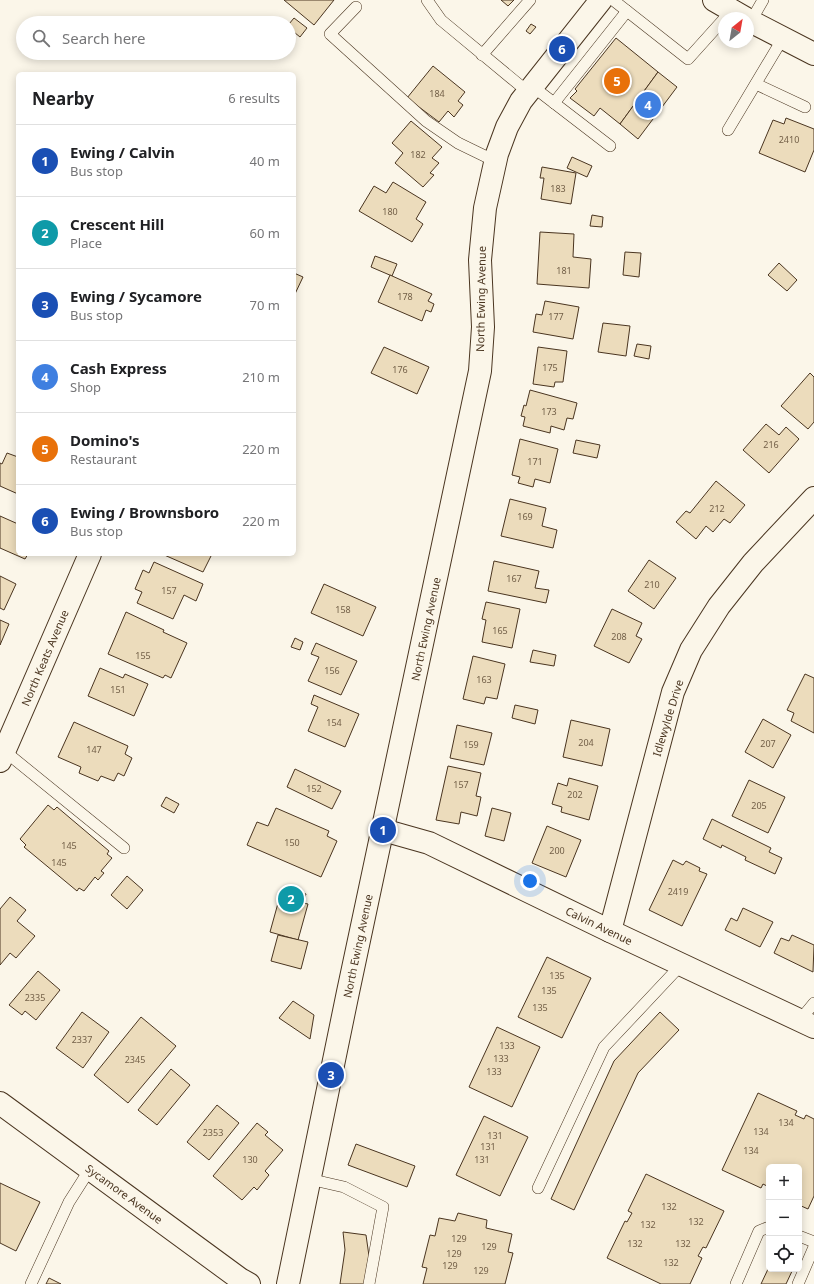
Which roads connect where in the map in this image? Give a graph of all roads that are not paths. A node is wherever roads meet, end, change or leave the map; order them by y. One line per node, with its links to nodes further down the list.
1 (427, 0): 13 (lane)
2 (530, 0): 13 (lane)
3 (601, 0): 15 (street, North Ewing Avenue)
4 (614, 0): 7 (lane)
5 (763, 0): 8 (lane)
6 (356, 7): 20 (lane)
7 (627, 11): 10 (lane); 16 (lane)
8 (740, 12)
9 (754, 24): 11 (street)
10 (718, 30)
11 (783, 38): 12 (street); 14 (lane)
12 (814, 54)
13 (482, 55): 15 (lane)
14 (756, 84): 17 (lane); 18 (lane)
15 (530, 89): 16 (lane); 20 (street, North Ewing Avenue)
16 (554, 103): 19 (lane)
17 (806, 107)
18 (728, 130)
19 (610, 146)
20 (496, 161): 24 (street, North Ewing Avenue)
21 (814, 498): 26 (street, Idlewylde Drive)
22 (89, 556): 23 (street, North Keats Avenue)
23 (1, 753): 25 (lane)
24 (384, 830): 26 (street, Calvin Avenue); 32 (street, North Ewing Avenue)
25 (124, 848)
26 (610, 931): 27 (street, Calvin Avenue)
27 (681, 965): 29 (street, Calvin Avenue); 33 (lane)
28 (814, 1003): 29 (lane)
29 (807, 1024)
30 (0, 1103): 31 (street, Sycamore Avenue)
31 (90, 1169): 38 (lane); 39 (street, Sycamore Avenue)
32 (310, 1179): 40 (street, North Ewing Avenue); 41 (lane)
33 (538, 1188)
34 (766, 1228): 42 (lane)
35 (802, 1237): 36 (lane)
36 (814, 1242)
37 (814, 1247): 43 (lane)
38 (31, 1284)
39 (249, 1284)
40 (288, 1284)
41 (369, 1284)
42 (736, 1284)
43 (798, 1284)

